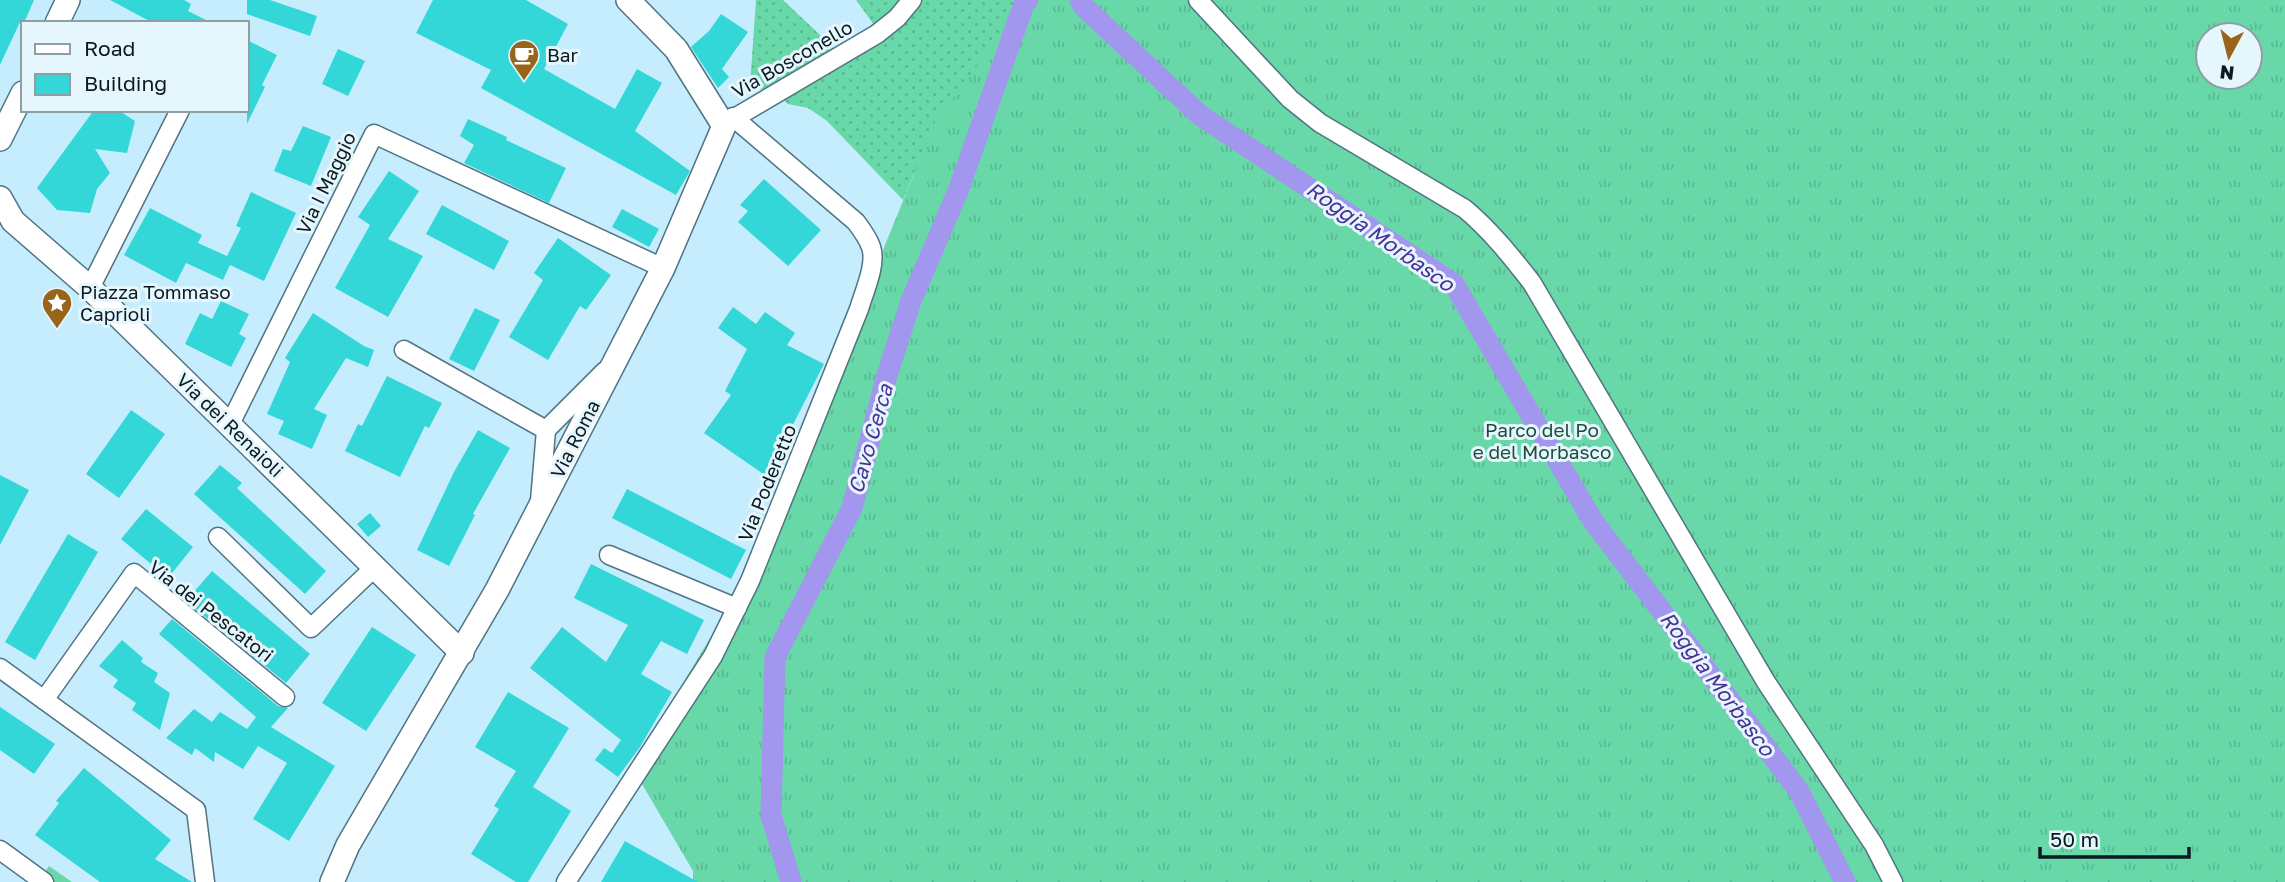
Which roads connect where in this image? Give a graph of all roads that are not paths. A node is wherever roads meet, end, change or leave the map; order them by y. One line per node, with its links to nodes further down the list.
1 (68, 0): 5 (street)
2 (628, 0): 8 (street)
3 (912, 0): 8 (street, Via Bosconello)
4 (1198, 0): 32 (street)
5 (58, 21)
6 (21, 97): 9 (street)
7 (179, 112): 13 (street)
8 (728, 122): 12 (street, Via Roma); 22 (street, Via Poderetto)
9 (0, 139)
10 (0, 198): 11 (street, Via dei Renaioli)
11 (6, 217): 13 (street, Via dei Renaioli)
12 (663, 268): 15 (street, Via Roma); 16 (street, Via I Maggio)
13 (90, 288): 16 (street, Via dei Renaioli)
14 (404, 350): 17 (street)
15 (615, 362): 17 (street); 18 (street, Via Roma)
16 (230, 424): 21 (street, Via dei Renaioli)
17 (546, 430): 18 (street)
18 (539, 508): 23 (street, Via Roma)
19 (218, 537): 21 (street)
20 (609, 555): 22 (street)
21 (375, 567): 23 (street, Via dei Renaioli)
22 (737, 608): 31 (street, Via Poderetto)
23 (462, 653): 30 (street, Via Roma)
24 (0, 668): 26 (street)
25 (285, 697): 26 (street, Via dei Pescatori)
26 (44, 700): 29 (street)
27 (0, 850): 28 (street)
28 (44, 882)
29 (205, 882)
30 (332, 882)
31 (566, 882)
32 (1893, 882)

